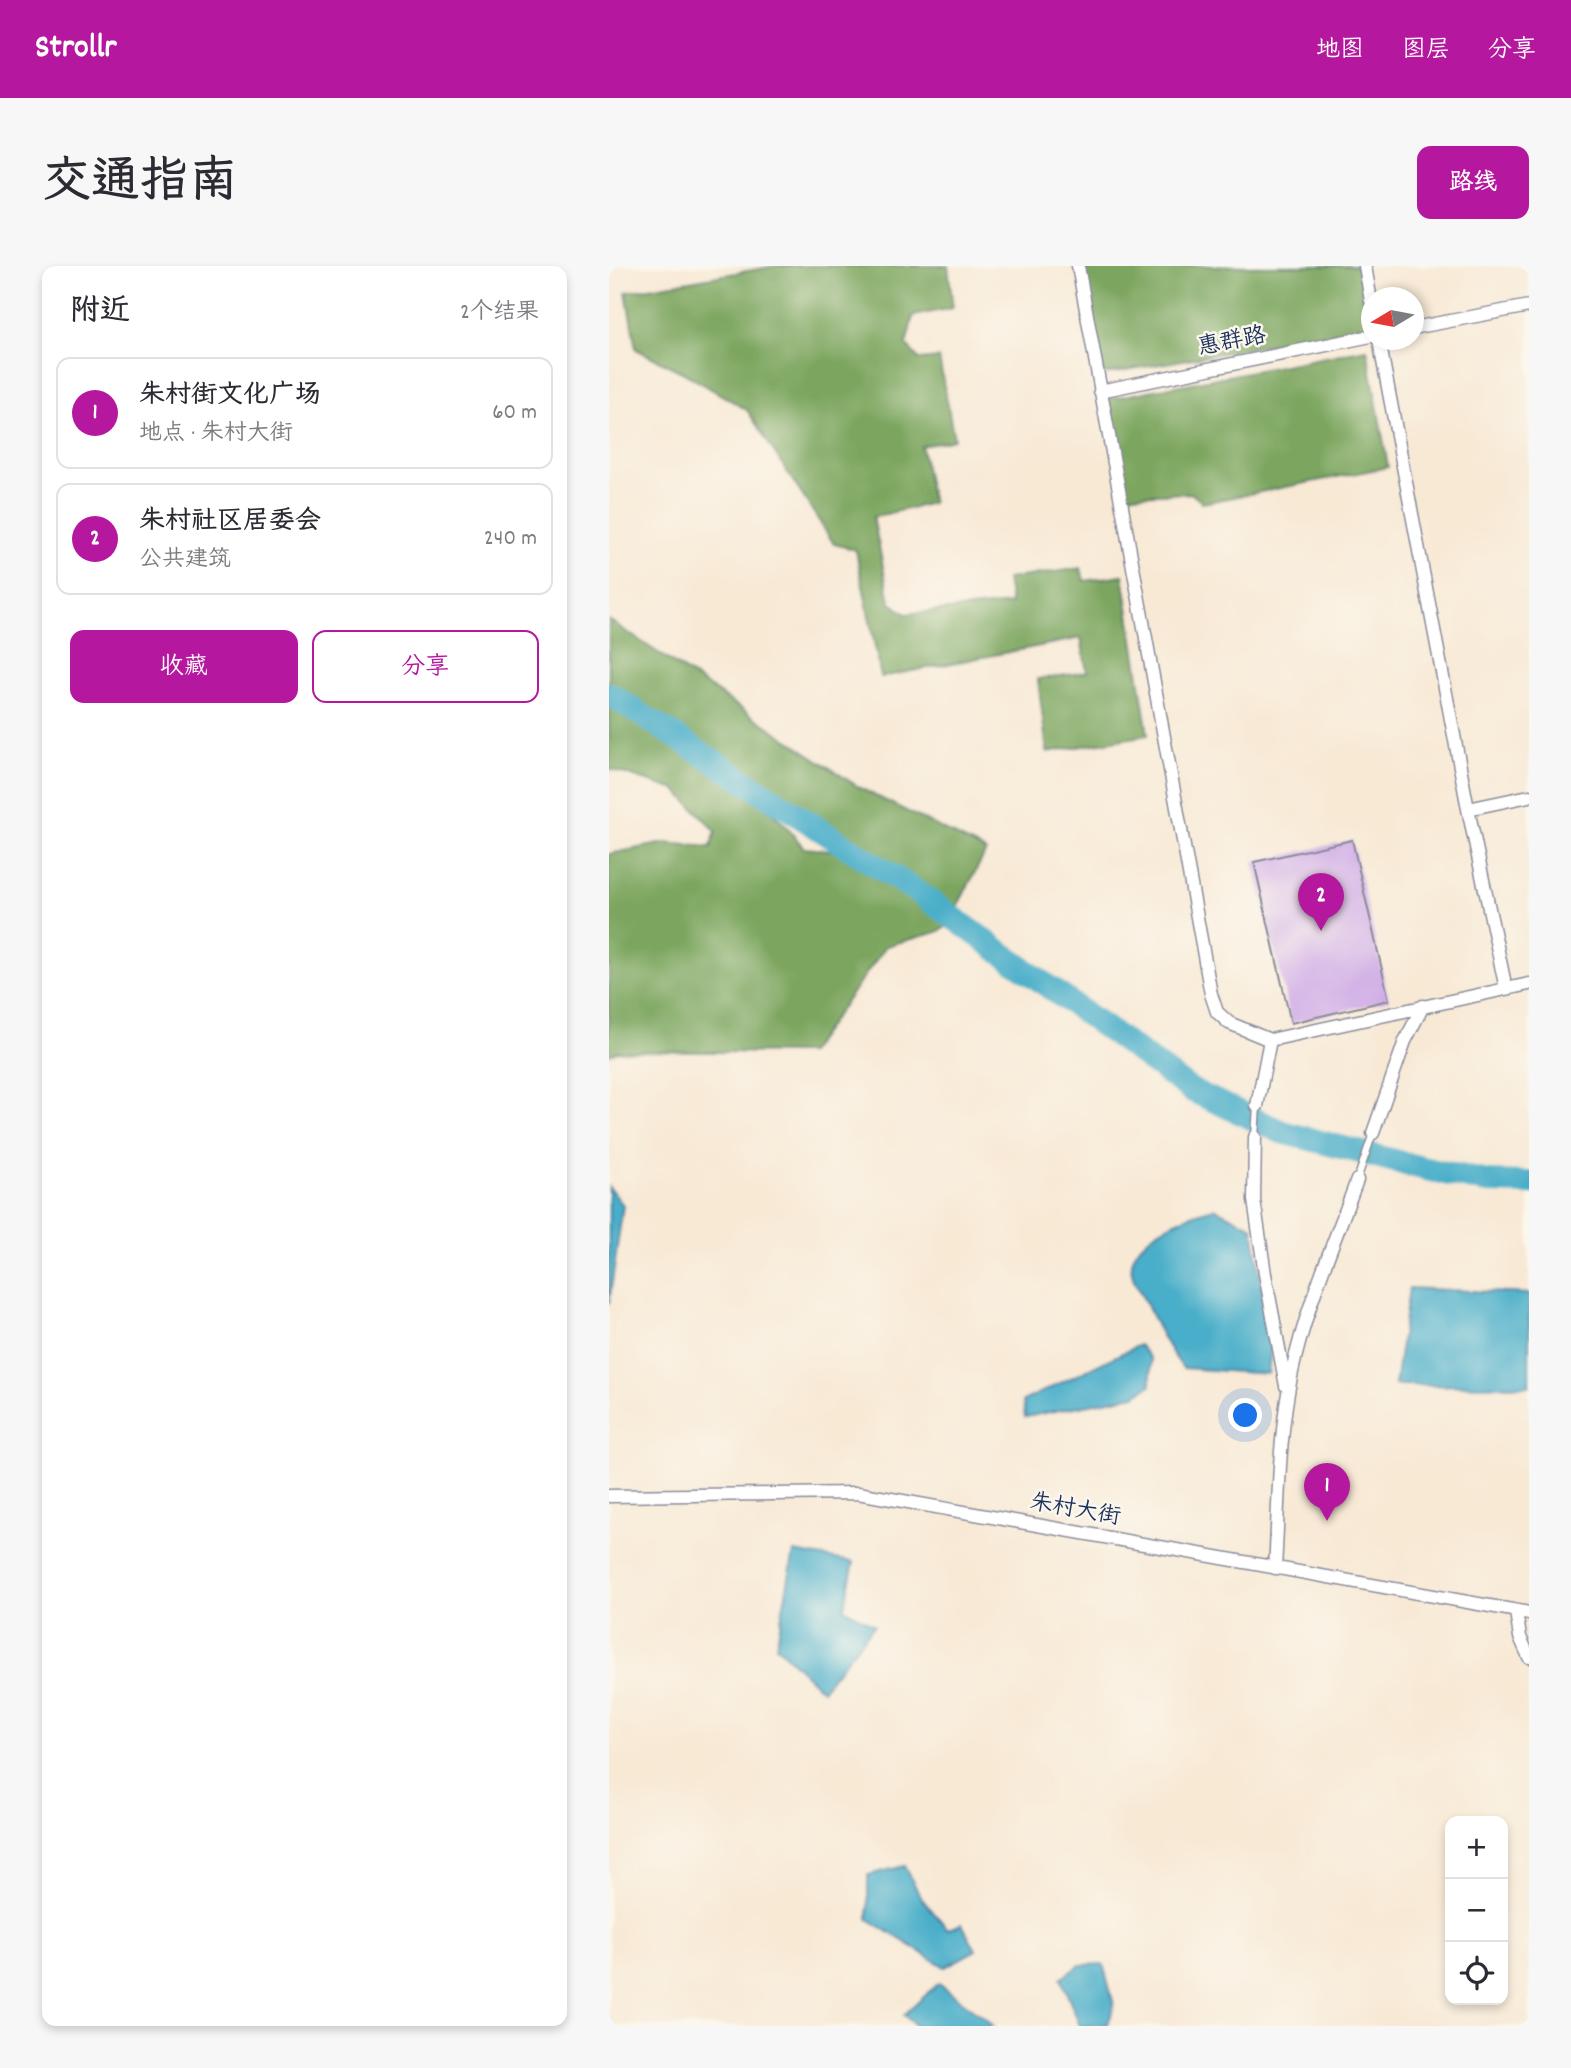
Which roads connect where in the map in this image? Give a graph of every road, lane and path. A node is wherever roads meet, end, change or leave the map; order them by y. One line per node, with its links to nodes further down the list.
1 (1078, 266): 8 (street)
2 (1365, 266): 3 (street)
3 (1369, 287)
4 (1529, 306): 5 (street)
5 (1424, 326)
6 (1361, 338): 8 (street, 惠群路)
7 (1381, 350): 10 (street)
8 (1100, 391): 14 (street)
9 (1529, 796): 10 (street)
10 (1468, 809): 12 (street)
11 (1529, 984): 12 (street)
12 (1506, 989): 13 (street)
13 (1423, 1006): 14 (street); 16 (street)
14 (1270, 1040): 15 (street)
15 (1257, 1106): 17 (lane)
16 (1373, 1133): 18 (lane)
17 (1255, 1138): 19 (street)
18 (1357, 1180): 19 (street)
19 (1288, 1397): 21 (street)
20 (609, 1496): 21 (street, 朱村大街)
21 (1275, 1568): 22 (street, 朱村大街)
22 (1522, 1612): 23 (street)
23 (1529, 1657)

